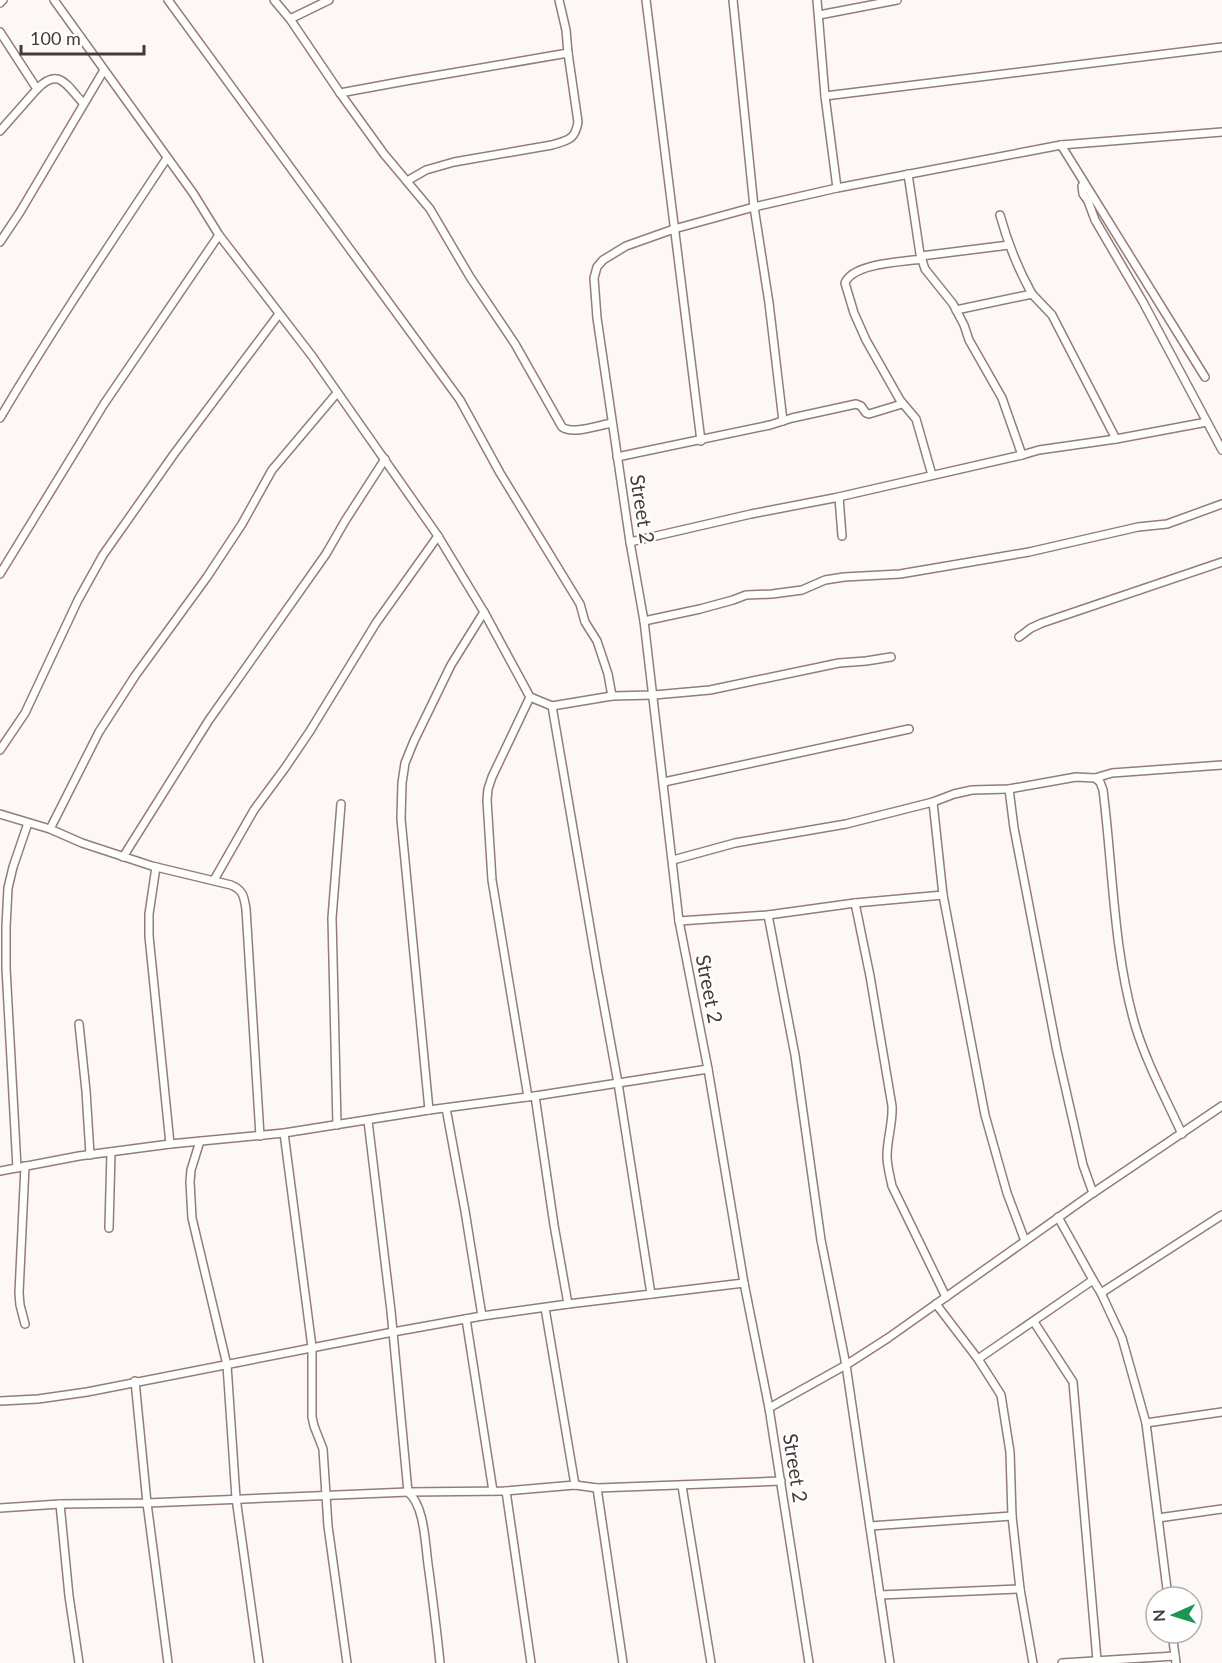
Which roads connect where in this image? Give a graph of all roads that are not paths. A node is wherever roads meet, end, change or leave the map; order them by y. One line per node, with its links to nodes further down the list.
1 (54, 0): 15 (street)
2 (168, 0): 64 (street)
3 (274, 0): 11 (street)
4 (329, 0): 11 (street)
5 (559, 0): 14 (street)
6 (646, 0): 30 (street)
7 (734, 0): 28 (street)
8 (817, 0): 10 (street)
9 (897, 0): 10 (street)
10 (819, 15): 18 (street)
11 (290, 19): 17 (street)
12 (0, 32): 16 (street)
13 (1222, 48): 18 (street)
14 (568, 53): 17 (street); 25 (street)
15 (104, 70): 19 (street); 23 (street)
16 (37, 89): 19 (street); 20 (street)
17 (340, 93): 25 (street)
18 (825, 96): 27 (street)
19 (83, 102): 32 (street)
20 (0, 131)
21 (1222, 132): 22 (street, Street 2)
22 (1061, 145): 24 (street, Street 2); 26 (street)
23 (167, 158): 31 (street); 41 (street)
24 (908, 174): 27 (street, Street 2); 34 (street)
25 (406, 182): 44 (street)
26 (1084, 183): 38 (street); 43 (street)
27 (837, 188): 28 (street, Street 2)
28 (754, 207): 30 (street, Street 2); 42 (street)
29 (1000, 215): 33 (street)
30 (674, 229): 44 (street, Street 2); 46 (street)
31 (219, 235): 37 (street); 58 (street)
32 (0, 242)
33 (1009, 245): 34 (street); 35 (street)
34 (921, 257): 36 (street); 40 (street)
35 (1032, 294): 36 (street); 45 (street)
36 (956, 310): 48 (street)
37 (279, 314): 39 (street); 68 (street)
38 (1205, 377)
39 (337, 393): 50 (street); 77 (street)
40 (902, 404): 42 (street); 51 (street)
41 (0, 418)
42 (783, 421): 46 (street)
43 (1207, 422): 45 (street); 47 (street)
44 (612, 423): 49 (street, Street 2)
45 (1116, 439): 48 (street)
46 (700, 441): 49 (street)
47 (1222, 450)
48 (1022, 455): 51 (street)
49 (617, 457): 56 (street, Street 2)
50 (385, 459): 54 (street); 78 (street)
51 (932, 475): 52 (street)
52 (839, 497): 55 (street); 56 (street)
53 (1222, 504): 60 (street)
54 (438, 536): 59 (street); 81 (street)
55 (842, 536)
56 (630, 542): 60 (street, Street 2)
57 (1222, 562): 61 (street)
58 (0, 574)
59 (484, 612): 65 (street); 92 (street)
60 (644, 621): 63 (street, Street 2)
61 (1019, 637)
62 (891, 657): 63 (street)
63 (654, 695): 64 (street); 71 (street, Street 2)
64 (612, 696): 66 (street)
65 (530, 697): 66 (street); 89 (street)
66 (552, 706): 88 (street)
67 (909, 729): 71 (street)
68 (0, 750)
69 (1222, 765): 70 (street)
70 (1095, 778): 72 (street); 96 (street)
71 (664, 782): 79 (street, Street 2)
72 (1009, 789): 73 (street); 105 (street)
73 (933, 802): 79 (street); 82 (street)
74 (341, 804): 94 (street)
75 (0, 814): 76 (street)
76 (28, 823): 77 (street); 103 (street)
77 (50, 829): 78 (street)
78 (123, 857): 80 (street)
79 (673, 860): 85 (street, Street 2)
80 (156, 867): 81 (street); 99 (street)
81 (214, 880): 97 (street)
82 (943, 895): 83 (street); 109 (street)
83 (855, 903): 84 (street); 114 (street)
84 (768, 915): 85 (street); 126 (street)
85 (679, 921): 87 (street, Street 2)
86 (79, 1024): 101 (street)
87 (708, 1069): 88 (street); 111 (street, Street 2)
88 (618, 1083): 89 (street); 113 (street)
89 (532, 1097): 91 (street); 115 (street)
90 (1222, 1106): 96 (street)
91 (446, 1108): 92 (street); 118 (street)
92 (429, 1110): 93 (street)
93 (368, 1121): 94 (street); 122 (street)
94 (337, 1125): 95 (street)
95 (284, 1133): 97 (street); 123 (street)
96 (1182, 1134): 105 (street)
97 (260, 1136): 98 (street)
98 (200, 1141): 99 (street); 125 (street)
99 (170, 1144): 100 (street)
100 (111, 1152): 101 (street); 108 (street)
101 (90, 1155): 102 (street)
102 (25, 1166): 103 (street); 121 (street)
103 (17, 1168): 104 (street)
104 (0, 1171)
105 (1093, 1193): 107 (street)
106 (1222, 1215): 112 (street)
107 (1058, 1217): 109 (street); 110 (street)
108 (109, 1228)
109 (1025, 1241): 114 (street)
110 (1093, 1280): 112 (street); 120 (street)
111 (744, 1283): 113 (street); 129 (street, Street 2)
112 (1101, 1293): 131 (street)
113 (651, 1294): 115 (street)
114 (946, 1297): 116 (street)
115 (568, 1304): 117 (street)
116 (936, 1304): 124 (street); 126 (street)
117 (545, 1308): 118 (street); 133 (street)
118 (482, 1316): 119 (street)
119 (466, 1319): 122 (street); 136 (street)
120 (1034, 1322): 124 (street); 152 (street)
121 (25, 1324)
122 (393, 1332): 123 (street); 138 (street)
123 (312, 1347): 125 (street); 139 (street)
124 (978, 1359): 145 (street)
125 (227, 1365): 127 (street); 140 (street)
126 (846, 1365): 129 (street); 147 (street)
127 (135, 1381): 128 (street); 141 (street)
128 (0, 1401)
129 (769, 1408): 132 (street, Street 2)
130 (1222, 1412): 131 (street)
131 (1146, 1423): 146 (street)
132 (781, 1481): 134 (street); 162 (street, Street 2)
133 (575, 1485): 135 (street); 137 (street)
134 (682, 1486): 135 (street); 161 (street)
135 (597, 1488): 160 (street)
136 (493, 1491): 137 (street); 138 (street)
137 (506, 1491): 159 (street)
138 (408, 1492): 139 (street); 158 (street)
139 (326, 1496): 140 (street); 157 (street)
140 (236, 1498): 141 (street); 156 (street)
141 (147, 1503): 142 (street); 155 (street)
142 (60, 1504): 143 (street); 154 (street)
143 (0, 1508)
144 (1222, 1509): 146 (street)
145 (1012, 1516): 147 (street); 149 (street)
146 (1158, 1518): 148 (street)
147 (870, 1526): 150 (street)
148 (1166, 1585)
149 (1020, 1589): 150 (street); 164 (street)
150 (880, 1595): 163 (street)
151 (1174, 1645): 153 (street)
152 (1097, 1660): 153 (street); 165 (street)
153 (1176, 1660)
154 (79, 1663)
155 (168, 1663)
156 (259, 1663)
157 (347, 1663)
158 (440, 1663)
159 (531, 1663)
160 (623, 1663)
161 (711, 1663)
162 (809, 1663)
163 (890, 1663)
164 (1033, 1663)
165 (1062, 1663)

